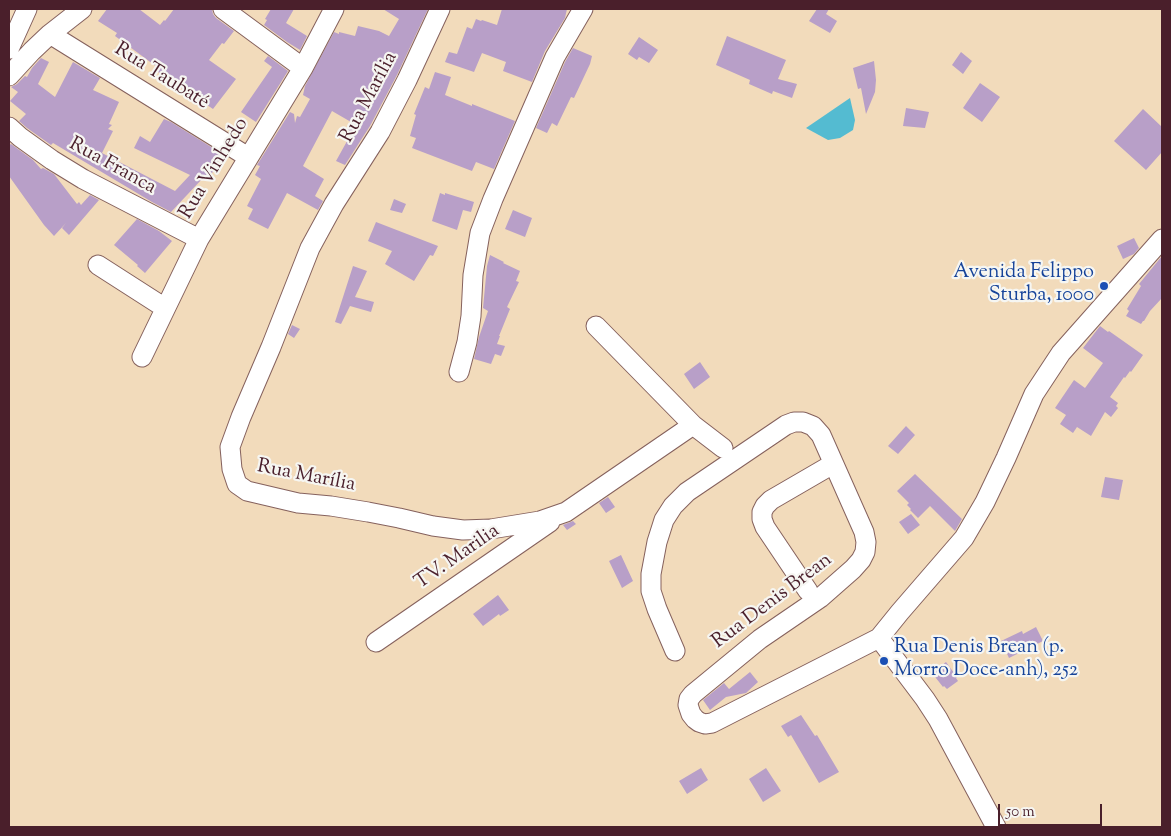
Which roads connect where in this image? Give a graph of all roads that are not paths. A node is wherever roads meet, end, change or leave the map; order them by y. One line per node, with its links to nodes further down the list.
1 (27, 9): 8 (street)
2 (82, 9): 7 (street)
3 (222, 9): 9 (street)
4 (334, 9): 9 (street, Rua Vinhedo)
5 (583, 9): 19 (street)
6 (438, 11): 23 (street, Rua Marília)
7 (50, 34): 10 (street); 12 (street, Rua Taubaté)
8 (9, 49)
9 (303, 68): 12 (street, Rua Vinhedo)
10 (9, 76)
11 (9, 127): 13 (street, Rua Franca)
12 (248, 157): 13 (street, Rua Vinhedo)
13 (198, 239): 16 (street, Rua Vinhedo)
14 (1162, 239): 25 (street)
15 (98, 265): 16 (street)
16 (166, 308): 18 (street, Rua Vinhedo)
17 (596, 326): 20 (street)
18 (142, 356)
19 (459, 372)
20 (693, 425): 21 (street); 23 (street, Rua Marília)
21 (723, 448)
22 (834, 464): 24 (street); 25 (street, Rua Denis Brean); 27 (street, Rua Denis Brean)
23 (566, 512): 26 (street, TV. Marilia)
24 (808, 591)
25 (880, 638): 28 (street)
26 (376, 642)
27 (675, 651)
28 (996, 827)

